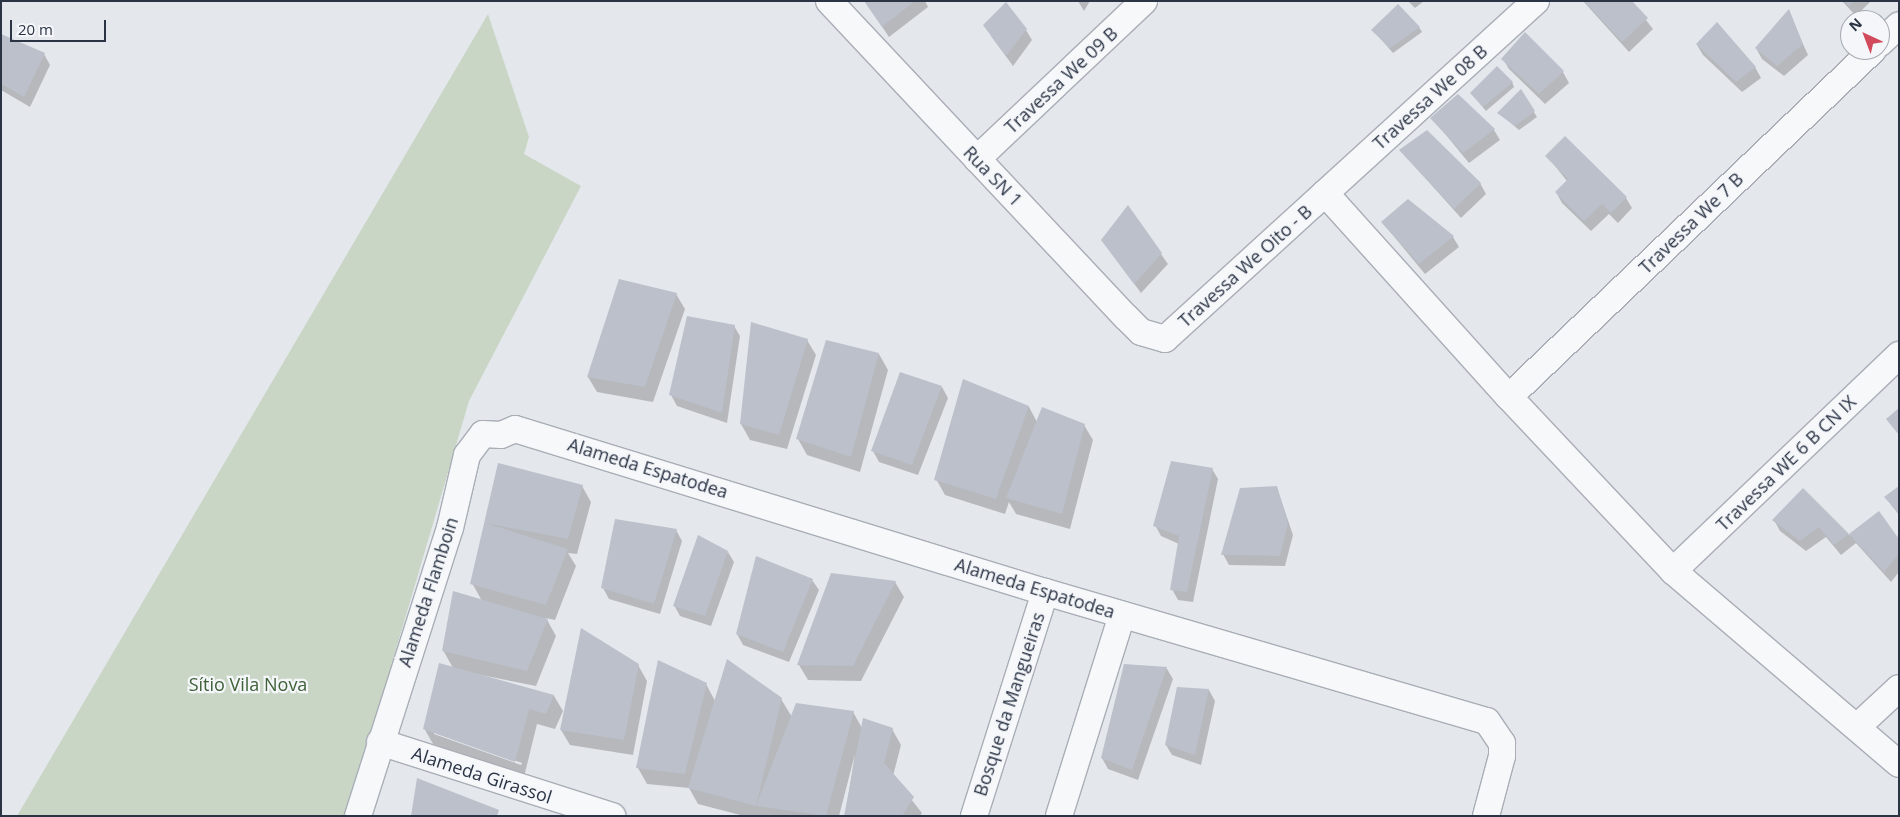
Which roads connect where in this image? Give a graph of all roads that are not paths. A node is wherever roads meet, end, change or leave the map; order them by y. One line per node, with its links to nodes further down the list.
1 (829, 1): 5 (street, Rua SN 1)
2 (1144, 1): 5 (street, Travessa We 09 B)
3 (1536, 1): 6 (street, Travessa We 08 B)
4 (1863, 60): 9 (street, Travessa We 7 B)
5 (977, 159): 7 (street, Rua SN 1)
6 (1325, 193): 7 (street, Travessa We Oito - B); 9 (street)
7 (1165, 339)
8 (1899, 355): 11 (street, Travessa WE 6 B CN IX)
9 (1509, 397): 11 (street)
10 (546, 436): 12 (street, Alameda Espatodea); 16 (street, Alameda Flamboin)
11 (1673, 571): 15 (street)
12 (1045, 592): 13 (street, Alameda Espatodea); 20 (street, Bosque da Mangueiras)
13 (1122, 615): 21 (street); 22 (street, Alameda Espatodea)
14 (1899, 688): 15 (street)
15 (1857, 727): 17 (street)
16 (380, 742): 18 (street, Alameda Flamboin); 19 (street, Alameda Girassol)
17 (1899, 764)
18 (358, 816)
19 (612, 816)
20 (974, 816)
21 (1060, 816)
22 (1486, 816)

